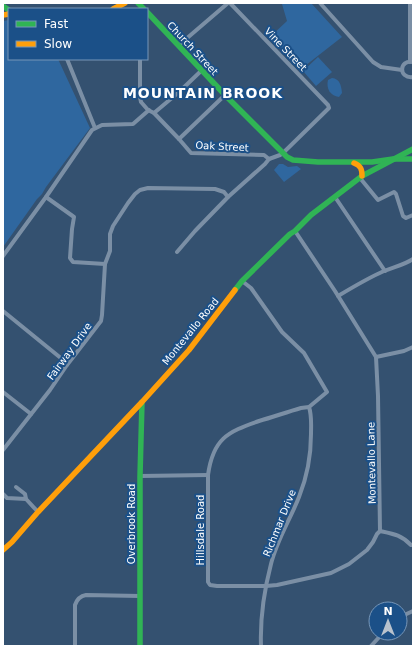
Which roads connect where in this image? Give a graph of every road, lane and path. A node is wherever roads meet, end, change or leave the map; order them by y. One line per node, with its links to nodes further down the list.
1 (125, 3): 5 (main road)
2 (229, 3): 7 (street); 20 (street, Vine Street)
3 (320, 3): 11 (street)
4 (410, 3): 10 (street)
5 (115, 8)
6 (148, 13): 7 (main road, Church Street)
7 (179, 45): 12 (main road, Church Street)
8 (67, 60): 17 (street)
9 (140, 60): 15 (street)
10 (411, 62): 11 (street)
11 (402, 70): 13 (street)
12 (202, 71): 14 (main road, Church Street); 16 (street)
13 (413, 77)
14 (225, 95): 18 (street); 20 (main road, Church Street)
15 (149, 110): 16 (street, Oak Street); 17 (street)
16 (154, 113): 18 (street, Oak Street)
17 (95, 128): 26 (street)
18 (179, 139): 21 (street, Oak Street)
19 (413, 149): 22 (main road, Montevallo Road)
20 (283, 153): 21 (street); 24 (main road, Church Street)
21 (269, 159): 27 (street)
22 (393, 159): 23 (main road); 24 (main road, Church Street); 25 (main road, Montevallo Road)
23 (413, 160)
24 (352, 162): 25 (main road)
25 (361, 177): 28 (main road, Montevallo Road); 29 (street)
26 (46, 197): 32 (street); 34 (street)
27 (228, 197): 31 (street); 34 (street, Fairway Drive)
28 (335, 197): 30 (main road, Montevallo Road); 35 (street)
29 (413, 215)
30 (295, 231): 36 (main road, Montevallo Road); 37 (street, Montevallo Lane)
31 (177, 252)
32 (3, 256)
33 (413, 259): 35 (street)
34 (105, 264): 41 (street, Fairway Drive)
35 (385, 271): 37 (street)
36 (242, 281): 43 (main road, Montevallo Road); 44 (street)
37 (338, 296): 40 (street, Montevallo Lane)
38 (3, 311): 41 (street)
39 (413, 348): 40 (street)
40 (376, 357): 53 (street, Montevallo Lane)
41 (67, 365): 45 (street, Fairway Drive)
42 (3, 392): 45 (street)
43 (142, 402): 48 (main road, Overbrook Road); 52 (main road, Montevallo Road)
44 (309, 407): 47 (street, Hillsdale Road); 56 (street, Richmar Drive)
45 (32, 414): 46 (street, Fairway Drive)
46 (3, 450)
47 (208, 475): 48 (street); 56 (street, Hillsdale Road)
48 (140, 476): 57 (main road, Overbrook Road)
49 (16, 487): 51 (street)
50 (3, 494): 51 (street)
51 (26, 499): 52 (street)
52 (38, 512): 55 (main road, Montevallo Road)
53 (380, 531): 54 (street); 56 (street)
54 (411, 545)
55 (3, 550)
56 (266, 586): 60 (street, Richmar Drive)
57 (140, 596): 58 (street); 59 (main road, Overbrook Road)
58 (75, 646)
59 (140, 646)
60 (261, 646)

